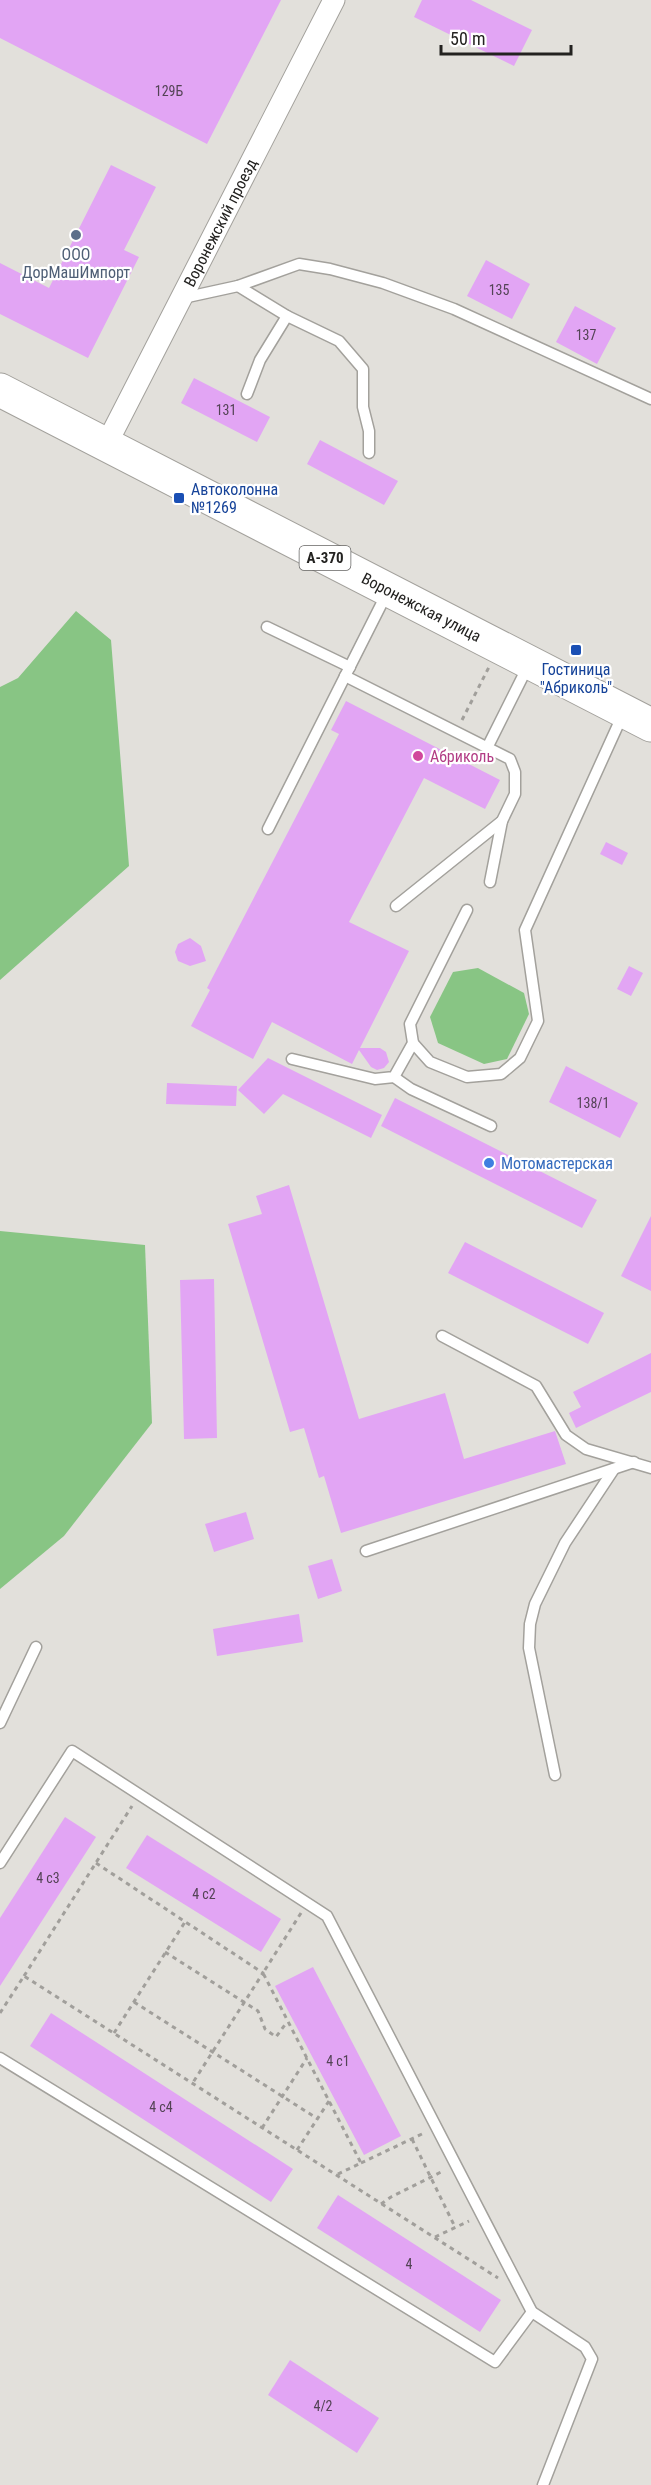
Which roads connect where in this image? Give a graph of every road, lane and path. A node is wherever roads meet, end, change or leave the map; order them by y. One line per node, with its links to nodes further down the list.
1 (334, 0): 3 (street, Воронежский проезд)
2 (238, 286): 3 (lane); 4 (lane); 7 (lane)
3 (182, 298): 8 (street, Воронежский проезд)
4 (287, 316): 6 (lane); 9 (lane)
5 (0, 390): 8 (highway, Воронежская улица / А-370)
6 (247, 394)
7 (651, 399)
8 (106, 445): 10 (highway, Воронежская улица / А-370)
9 (369, 453)
10 (388, 590): 12 (highway, Воронежская улица / А-370); 14 (lane)
11 (267, 627): 14 (lane)
12 (499, 647): 13 (highway, Воронежская улица / А-370); 16 (path)
13 (530, 663): 15 (highway, Воронежская улица / А-370); 17 (lane)
14 (348, 672): 16 (lane); 19 (lane)
15 (638, 718): 23 (lane)
16 (456, 732): 17 (lane)
17 (488, 748): 18 (lane)
18 (502, 821): 20 (lane); 21 (lane)
19 (268, 829)
20 (490, 882)
21 (396, 906)
22 (467, 910): 23 (lane)
23 (413, 1043): 25 (lane)
24 (292, 1059): 25 (lane)
25 (394, 1077): 26 (lane)
26 (491, 1126)
27 (442, 1336): 28 (lane)
28 (634, 1462): 29 (lane); 30 (lane)
29 (614, 1468): 31 (lane); 34 (lane)
30 (651, 1468)
31 (366, 1551)
32 (36, 1647): 33 (lane)
33 (0, 1723)
34 (555, 1775)
35 (139, 1794): 36 (lane); 37 (path); 38 (lane)
36 (0, 1863)
37 (96, 1863): 39 (path); 42 (path)
38 (308, 1903): 41 (path); 55 (lane)
39 (185, 1922): 40 (path); 41 (path)
40 (165, 1952): 43 (path); 44 (path)
41 (263, 1973): 44 (path); 46 (path)
42 (24, 1976): 45 (path); 51 (path)
43 (134, 2002): 47 (path); 48 (path)
44 (244, 2002): 46 (path); 48 (path)
45 (0, 2013)
46 (287, 2021): 50 (path)
47 (114, 2033)
48 (213, 2052): 51 (path); 52 (path)
49 (0, 2058): 68 (lane)
50 (307, 2058): 52 (path); 53 (path)
51 (192, 2084): 56 (path)
52 (283, 2096): 54 (path); 56 (path)
53 (329, 2102): 54 (path); 59 (path)
54 (318, 2119): 58 (path)
55 (436, 2127): 57 (path); 60 (lane)
56 (262, 2128): 58 (path)
57 (412, 2139): 59 (path); 62 (path)
58 (297, 2150): 61 (path)
59 (361, 2163): 61 (path)
60 (456, 2165): 62 (path); 64 (lane)
61 (336, 2175): 63 (path)
62 (431, 2178): 63 (path); 65 (path)
63 (381, 2204): 66 (path)
64 (481, 2215): 65 (path); 67 (lane)
65 (455, 2227): 66 (path)
66 (435, 2237): 67 (path)
67 (523, 2294): 68 (lane)
68 (532, 2312): 69 (lane)
69 (543, 2485)

